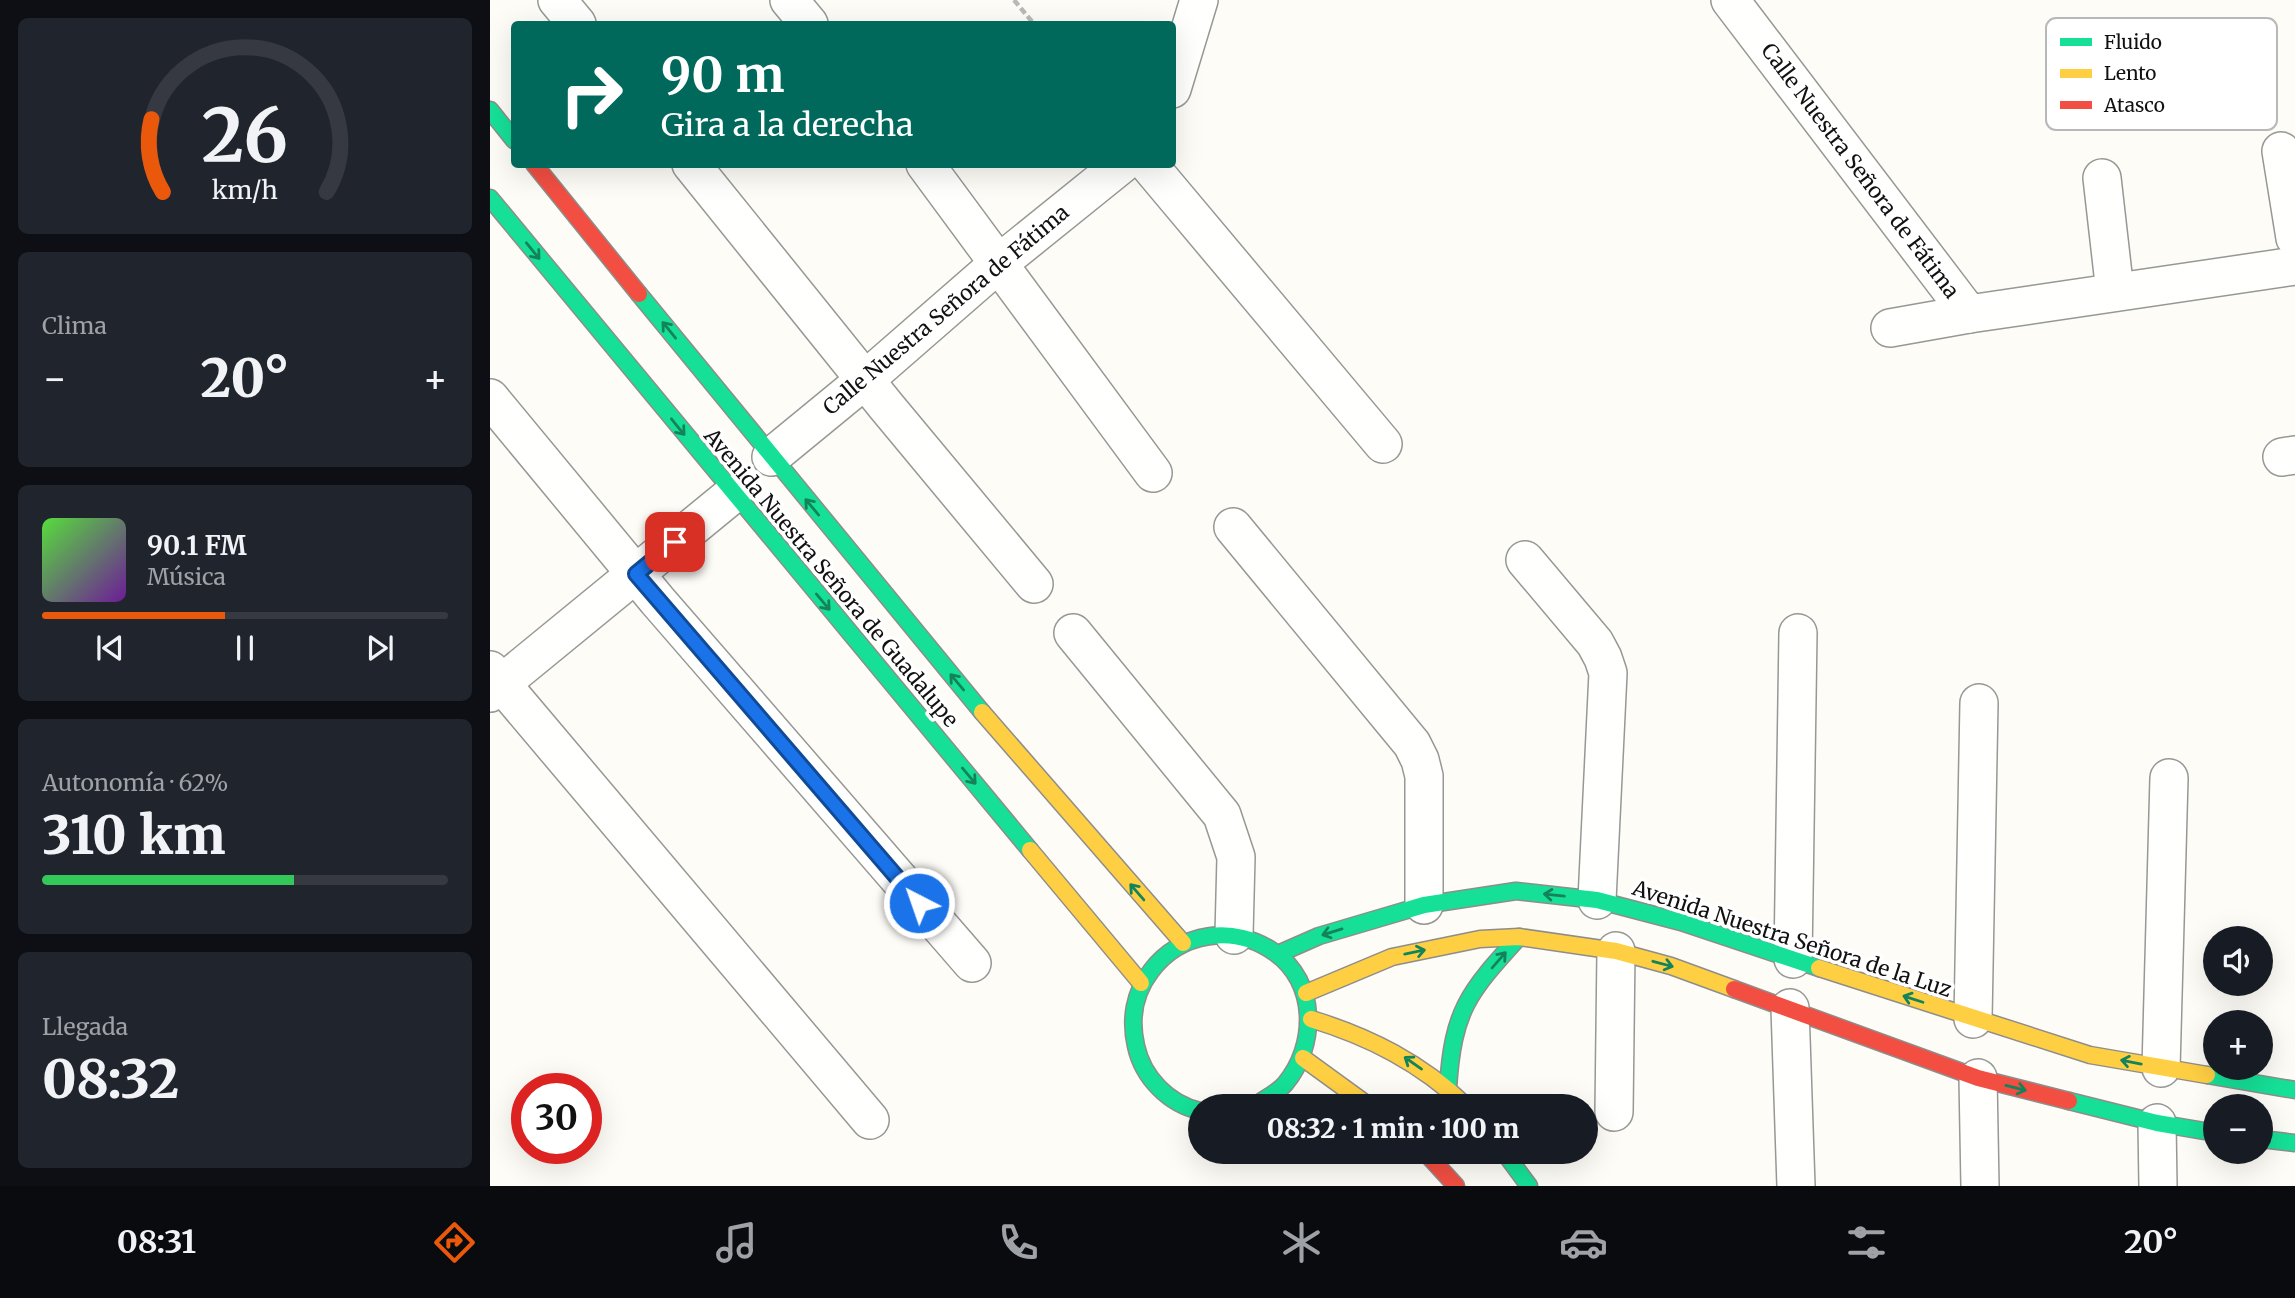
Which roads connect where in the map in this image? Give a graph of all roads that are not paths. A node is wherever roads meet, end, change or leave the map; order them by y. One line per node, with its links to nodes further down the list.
1 (557, 0): 5 (street)
2 (789, 0): 6 (street)
3 (1199, 0): 7 (street)
4 (1730, 0): 22 (street, Calle Nuestra Señora de Fátima)
5 (574, 21)
6 (806, 21)
7 (1176, 76)
8 (490, 110): 9 (street)
9 (511, 136)
10 (2281, 151): 18 (street)
11 (537, 168): 27 (street, Avenida Nuestra Señora de Guadalupe, one-way to 11)
12 (694, 168): 24 (street)
13 (928, 168): 19 (street)
14 (1117, 168): 19 (street, Calle Nuestra Señora de Fátima)
15 (1151, 168): 26 (street)
16 (2102, 178): 21 (street)
17 (490, 198): 29 (street, Avenida Nuestra Señora de Guadalupe, one-way to 29)
18 (2295, 238)
19 (998, 264): 24 (street, Calle Nuestra Señora de Fátima); 28 (street)
20 (2295, 266): 21 (street, Calle Nuestra Señora de Fátima)
21 (2115, 292): 22 (street, Calle Nuestra Señora de Fátima)
22 (1969, 314): 23 (street)
23 (1890, 328)
24 (866, 379): 27 (street, Calle Nuestra Señora de Fátima); 33 (street)
25 (490, 398): 32 (street)
26 (1383, 444)
27 (771, 457): 43 (street, Avenida Nuestra Señora de Guadalupe, one-way to 27)
28 (1153, 473)
29 (733, 494): 32 (street); 48 (street, Avenida Nuestra Señora de Guadalupe, one-way to 48)
30 (1233, 527): 40 (street)
31 (1525, 560): 39 (street)
32 (636, 574): 36 (street); 47 (street)
33 (1034, 584)
34 (1798, 633): 46 (street)
35 (1073, 634): 41 (street)
36 (494, 682): 63 (street)
37 (1979, 703): 52 (street)
38 (2169, 778): 54 (street)
39 (1597, 900): 40 (street, Avenida Nuestra Señora de la Luz, one-way to 40); 46 (street, Avenida Nuestra Señora de la Luz)
40 (1424, 905): 45 (street, Avenida Nuestra Señora de la Luz, one-way to 45)
41 (1234, 935): 43 (street); 45 (street)
42 (1519, 937): 44 (street); 49 (street, one-way to 42); 56 (street, one-way to 42)
43 (1183, 943): 48 (street)
44 (1616, 951): 50 (street, one-way to 50); 62 (street)
45 (1278, 954): 49 (street)
46 (1793, 959): 52 (street, Avenida Nuestra Señora de la Luz, one-way to 46)
47 (972, 963)
48 (1141, 983): 61 (street)
49 (1306, 993): 51 (street)
50 (1790, 1009): 55 (street); 70 (street)
51 (1311, 1019): 53 (street); 56 (street, one-way to 51)
52 (1973, 1019): 54 (street, Avenida Nuestra Señora de la Luz, one-way to 52)
53 (1303, 1058): 58 (street); 59 (street)
54 (2161, 1068): 57 (street, Avenida Nuestra Señora de la Luz)
55 (1978, 1079): 64 (street, one-way to 64); 71 (street)
56 (1448, 1088): 60 (street)
57 (2295, 1090)
58 (1274, 1094)
59 (1352, 1094)
60 (1454, 1094)
61 (1188, 1109)
62 (1614, 1112)
63 (870, 1120)
64 (2157, 1123): 65 (street); 72 (street)
65 (2203, 1131)
66 (2273, 1140): 67 (street)
67 (2295, 1143)
68 (1513, 1164): 69 (street)
69 (1529, 1186)
70 (1796, 1186)
71 (1980, 1186)
72 (2158, 1186)

